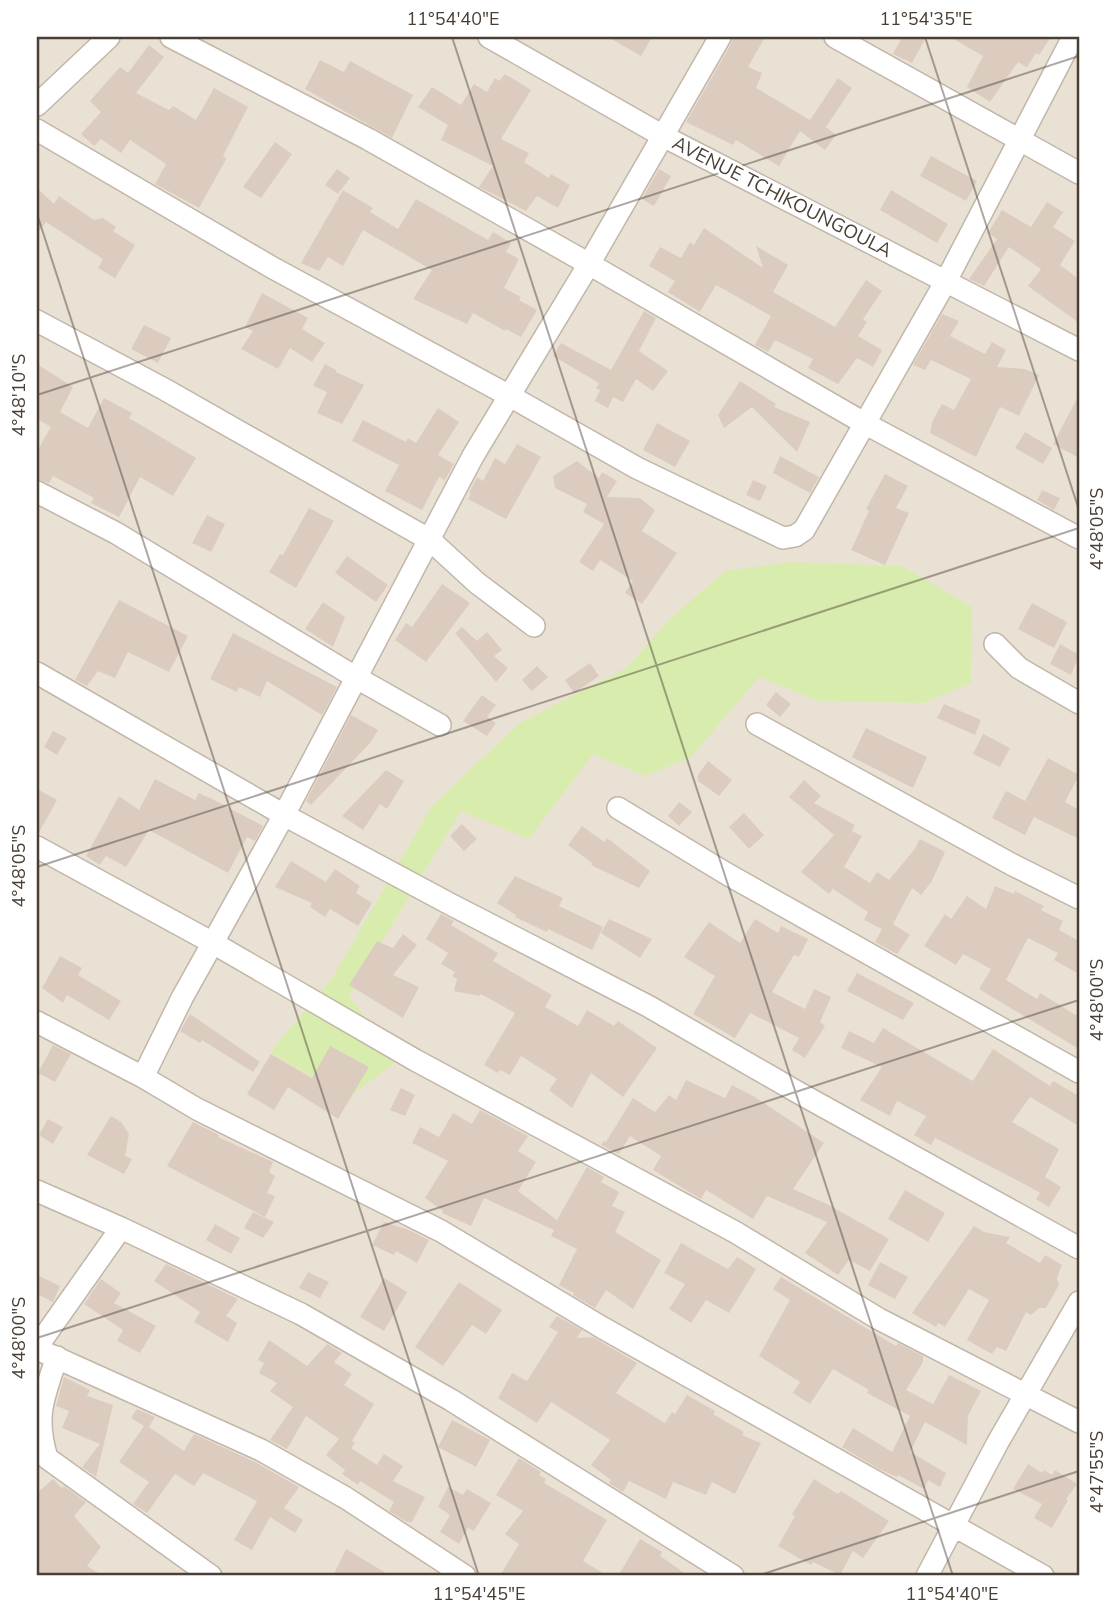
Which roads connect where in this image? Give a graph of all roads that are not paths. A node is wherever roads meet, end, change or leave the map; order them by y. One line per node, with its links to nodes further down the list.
1 (109, 37): 7 (street)
2 (171, 37): 12 (street)
3 (489, 37): 9 (street, AVENUE TCHIKOUNGOULA)
4 (720, 37): 9 (street)
5 (835, 37): 10 (street)
6 (1073, 37): 10 (street)
7 (37, 106)
8 (37, 130): 16 (street)
9 (663, 136): 12 (street); 13 (street, AVENUE TCHIKOUNGOULA)
10 (1020, 139): 11 (street); 13 (street)
11 (1079, 173)
12 (589, 264): 16 (street); 17 (street)
13 (946, 281): 15 (street, AVENUE TCHIKOUNGOULA); 17 (street)
14 (37, 320): 20 (street)
15 (1079, 350)
16 (508, 395): 17 (street); 20 (street)
17 (864, 423): 19 (street)
18 (37, 492): 24 (street)
19 (1079, 538)
20 (430, 540): 21 (street); 24 (street)
21 (534, 626)
22 (995, 644): 25 (street)
23 (37, 673): 29 (street)
24 (357, 678): 27 (street); 29 (street)
25 (1079, 703)
26 (757, 724): 31 (street)
27 (440, 725)
28 (618, 808): 34 (street)
29 (284, 815): 32 (street); 38 (street)
30 (37, 847): 32 (street)
31 (1079, 898)
32 (213, 943): 35 (street); 42 (street)
33 (37, 1022): 35 (street)
34 (1079, 1072)
35 (143, 1077): 45 (street)
36 (37, 1191): 37 (street)
37 (121, 1228): 40 (street); 48 (street)
38 (1079, 1248)
39 (1079, 1302): 42 (street)
40 (37, 1348): 41 (street)
41 (57, 1357): 44 (street); 47 (street)
42 (1027, 1395): 43 (street); 45 (street)
43 (1079, 1422)
44 (42, 1459): 46 (street)
45 (954, 1527): 49 (street); 50 (street)
46 (202, 1574)
47 (465, 1576)
48 (733, 1576)
49 (927, 1576)
50 (1043, 1576)

